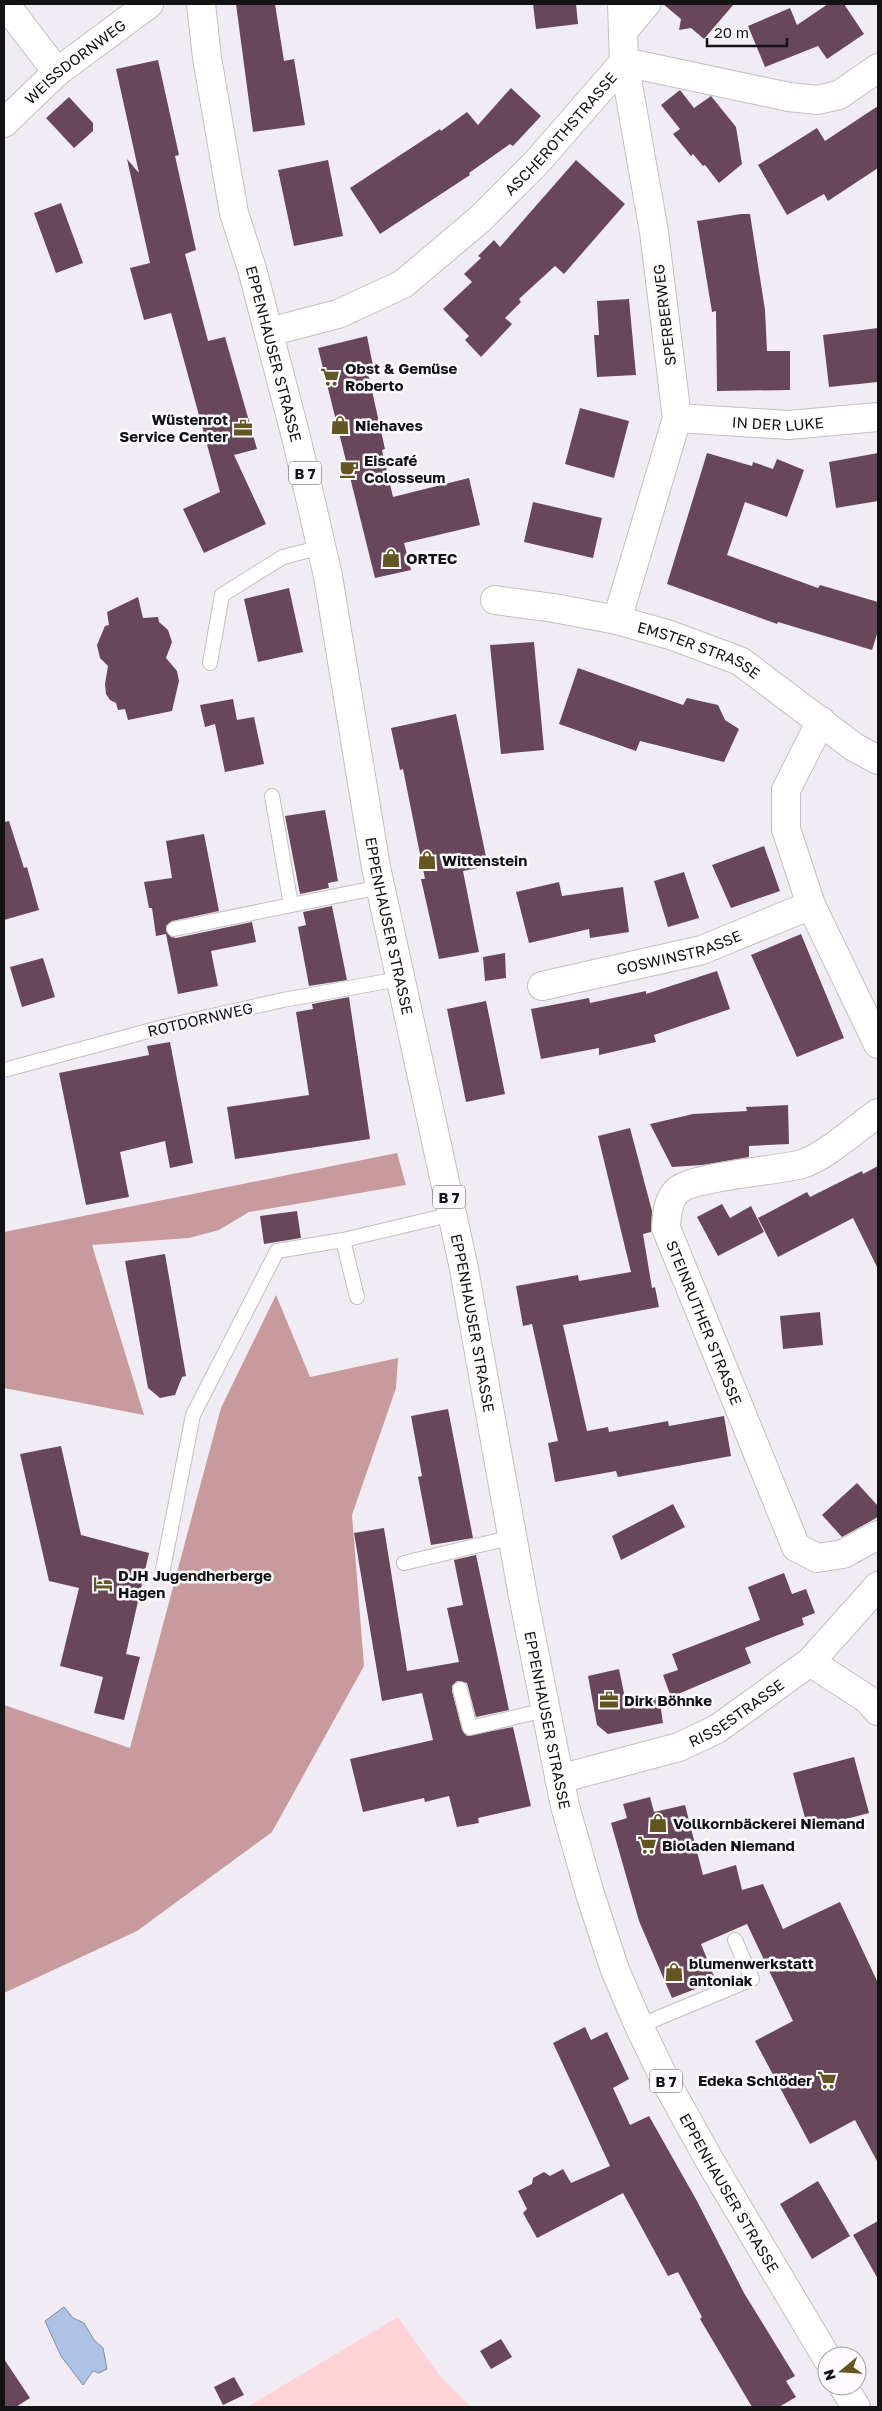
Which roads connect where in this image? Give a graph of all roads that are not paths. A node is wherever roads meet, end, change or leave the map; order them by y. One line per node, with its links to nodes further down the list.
1 (5, 4): 8 (street)
2 (149, 4): 8 (street, WEISSDORNWEG)
3 (201, 4): 10 (street, EPPENHAUSER STRASSE / B 7)
4 (646, 4): 5 (street)
5 (623, 17): 6 (street, SPERBERWEG)
6 (624, 62): 7 (street, ASCHEROTHSTRASSE); 10 (street, ASCHEROTHSTRASSE); 12 (street, SPERBERWEG)
7 (878, 68)
8 (57, 72): 9 (street, WEISSDORNWEG)
9 (4, 123)
10 (269, 332): 13 (street, EPPENHAUSER STRASSE / B 7)
11 (878, 417): 12 (street, IN DER LUKE)
12 (676, 418): 15 (street, SPERBERWEG)
13 (322, 548): 16 (lane); 20 (street, EPPENHAUSER STRASSE / B 7)
14 (495, 600): 15 (street, EMSTER STRASSE)
15 (617, 620): 17 (street, EMSTER STRASSE)
16 (210, 663)
17 (821, 721): 18 (street, EMSTER STRASSE); 22 (street)
18 (878, 760)
19 (272, 796): 21 (lane)
20 (380, 887): 21 (lane); 24 (street, EPPENHAUSER STRASSE / B 7)
21 (291, 905): 23 (lane)
22 (811, 905): 25 (street, GOSWINSTRASSE); 26 (street)
23 (174, 929)
24 (399, 980): 27 (lane, ROTDORNWEG); 29 (street, EPPENHAUSER STRASSE / B 7)
25 (542, 986)
26 (878, 1044)
27 (4, 1070)
28 (878, 1113): 32 (street, STEINRUTHER STRASSE)
29 (453, 1214): 30 (lane); 33 (street, EPPENHAUSER STRASSE / B 7)
30 (343, 1240): 31 (lane); 35 (lane)
31 (357, 1297)
32 (878, 1535)
33 (512, 1537): 34 (lane); 39 (street, EPPENHAUSER STRASSE / B 7)
34 (404, 1563)
35 (163, 1569)
36 (878, 1586): 37 (street, RISSESTRASSE)
37 (810, 1662): 40 (street); 41 (street, RISSESTRASSE)
38 (460, 1689): 39 (lane)
39 (545, 1710): 41 (street, EPPENHAUSER STRASSE / B 7)
40 (878, 1711)
41 (559, 1779): 43 (street, EPPENHAUSER STRASSE / B 7)
42 (735, 1940): 43 (lane)
43 (639, 2026): 44 (street, EPPENHAUSER STRASSE / B 7)
44 (820, 2346)
45 (849, 2396): 46 (street)
46 (856, 2407)

